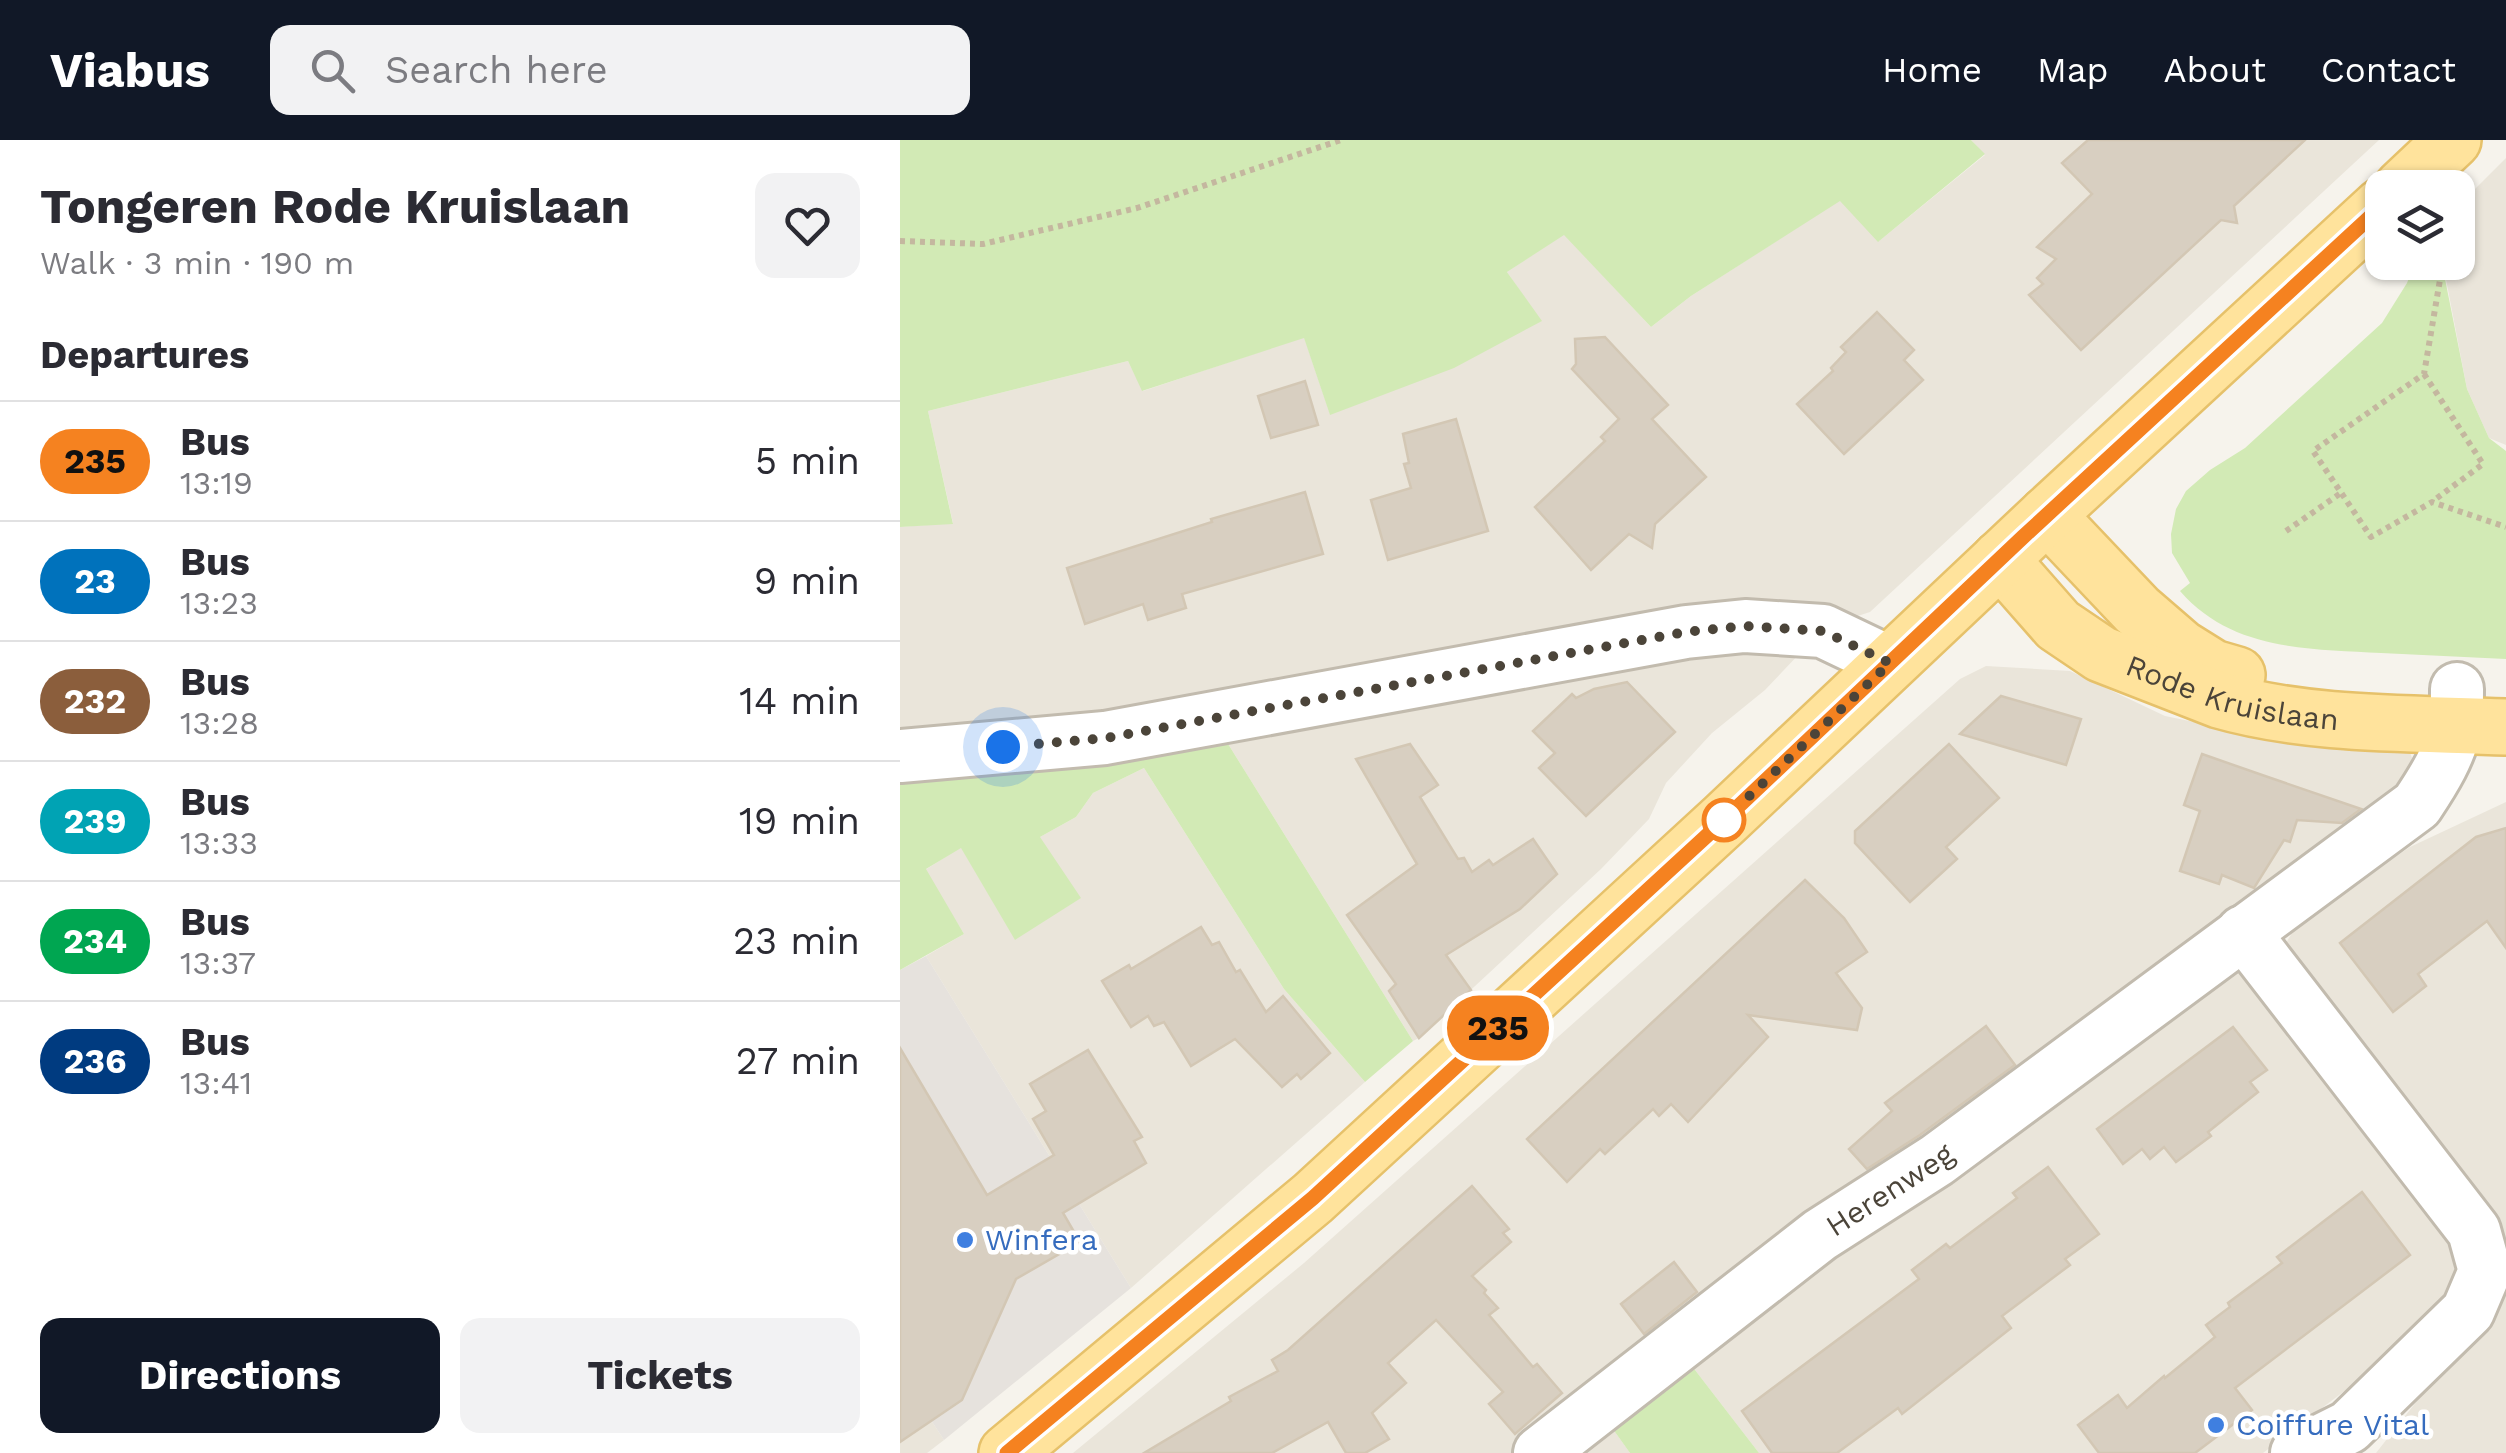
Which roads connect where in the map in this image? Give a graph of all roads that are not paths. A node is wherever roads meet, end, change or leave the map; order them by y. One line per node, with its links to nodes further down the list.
1 (2454, 140): 2 (main road)
2 (2422, 170)
3 (2365, 222): 4 (main road)
4 (2047, 515): 5 (main road); 7 (main road, Rode Kruislaan)
5 (2000, 559): 6 (main road); 7 (main road, Rode Kruislaan)
6 (1890, 663): 9 (street); 12 (main road)
7 (2244, 692): 8 (main road, Rode Kruislaan)
8 (2481, 708): 10 (street, Herenweg)
9 (900, 756)
10 (2243, 932): 11 (street); 13 (street, Herenweg)
11 (2343, 1440): 14 (street)
12 (1007, 1453)
13 (1540, 1453)
14 (2297, 1453)

